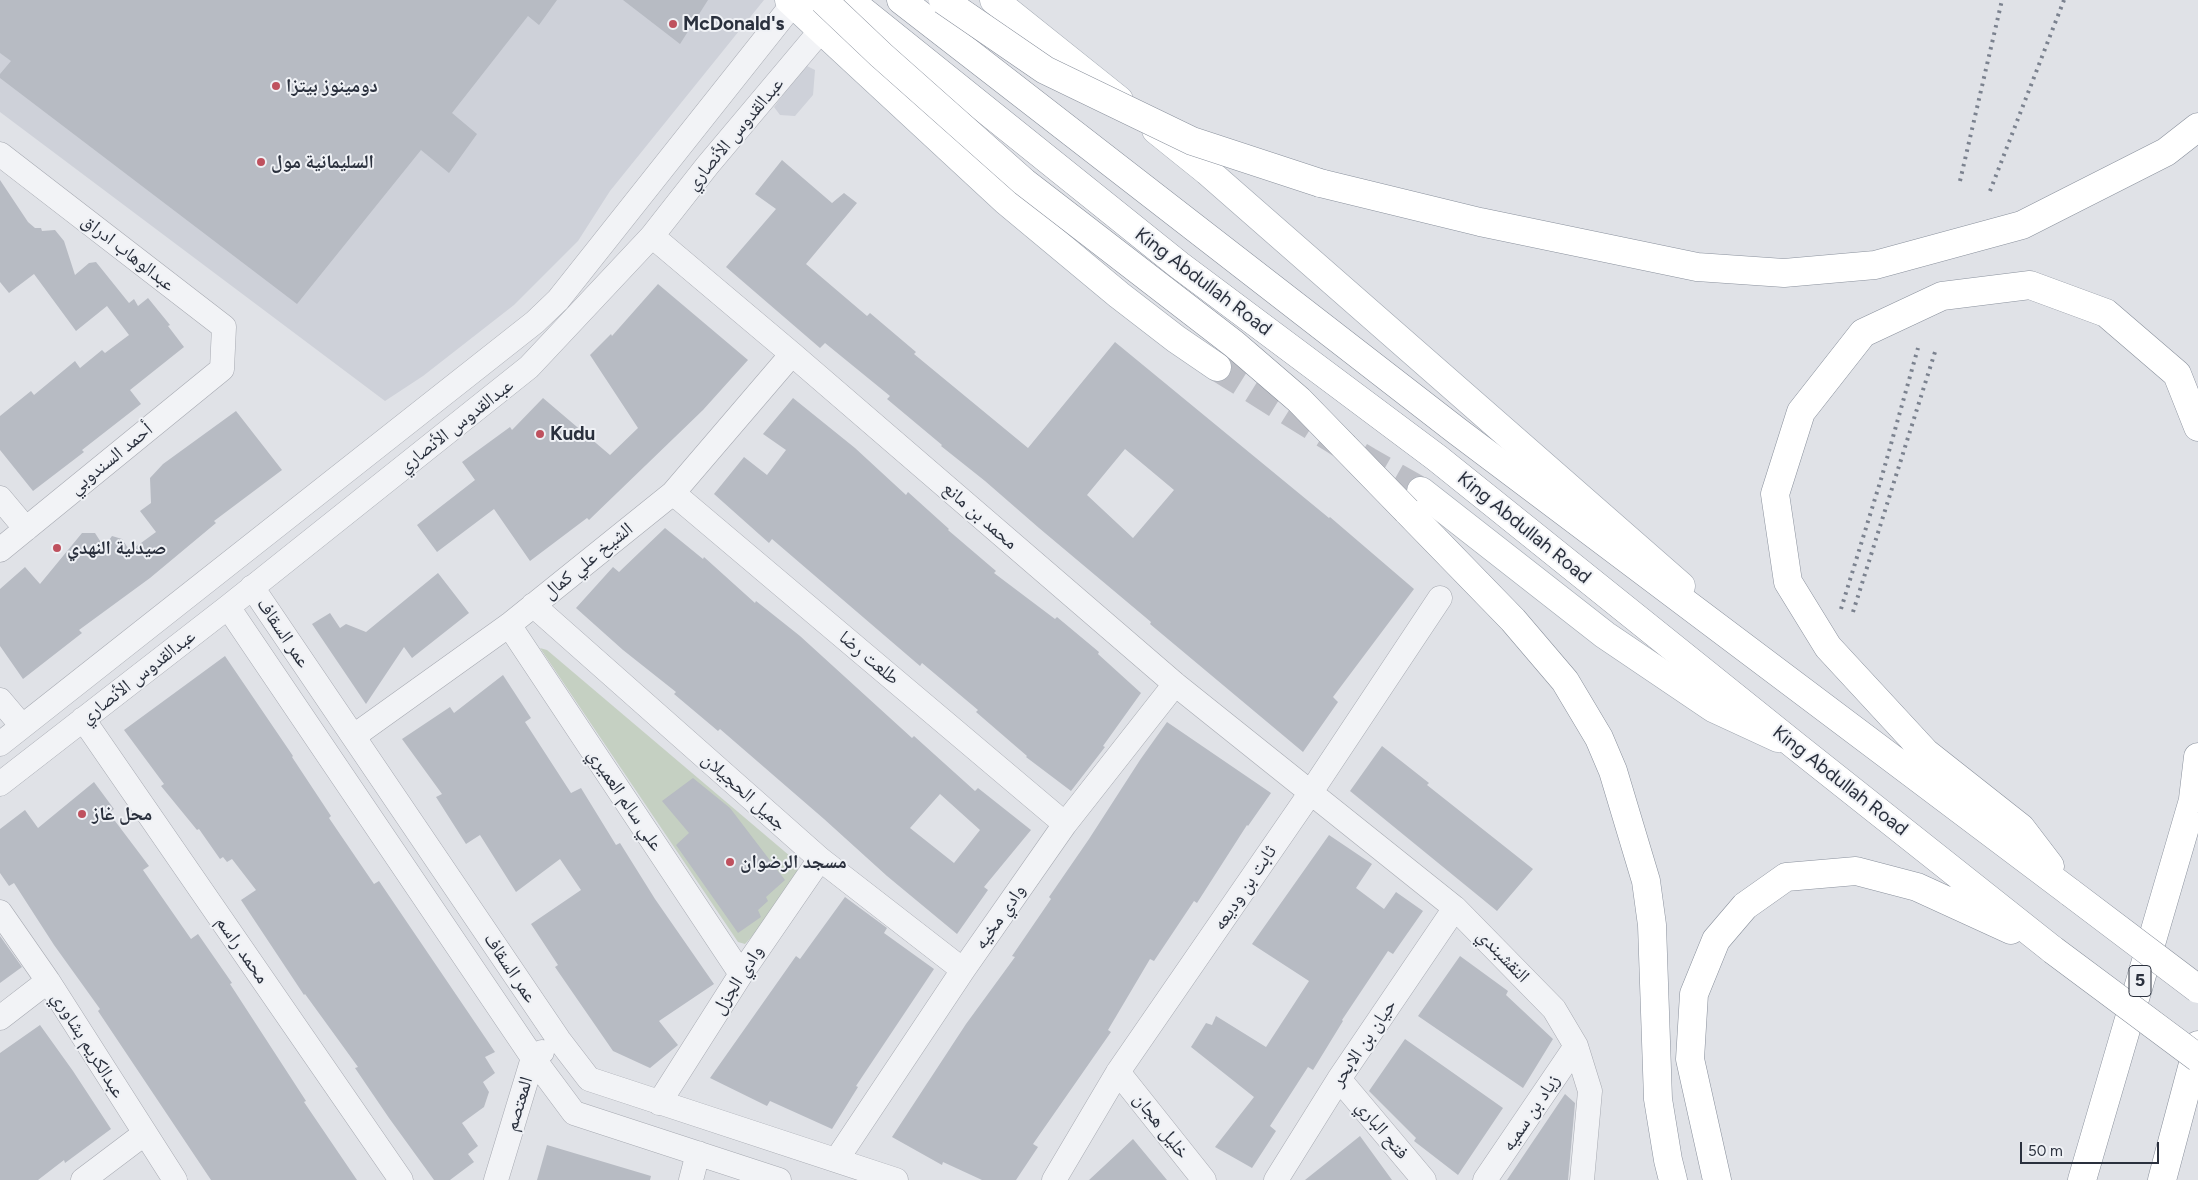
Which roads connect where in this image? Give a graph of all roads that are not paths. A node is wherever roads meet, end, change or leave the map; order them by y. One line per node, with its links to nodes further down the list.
1 (823, 0): 17 (main road, bridge)
2 (848, 0): 7 (street, عبدالقدوس الأنصاري); 32 (main road, King Abdullah Road)
3 (901, 0): 25 (main road, King Abdullah Road)
4 (943, 0): 8 (main road, bridge)
5 (994, 0): 25 (main road)
6 (793, 1): 7 (main road); 29 (street, عبدالقدوس الأنصاري)
7 (822, 29): 10 (street, عبدالقدوس الأنصاري); 12 (main road)
8 (2198, 127)
9 (0, 154): 13 (street, عبدالوهاب ادراق)
10 (652, 236): 11 (street, محمد بن مانع); 20 (street, عبدالقدوس الأنصاري)
11 (792, 354): 15 (street, الشيخ علي كمال); 26 (street, محمد بن مانع)
12 (1217, 367)
13 (222, 369): 18 (street, أحمد السندوبي)
14 (2198, 427): 39 (main road)
15 (673, 493): 22 (street, الشيخ علي كمال); 37 (street, طلعت رضا)
16 (0, 498): 18 (street)
17 (1414, 501): 32 (main road); 74 (main road)
18 (26, 528): 19 (street, أحمد السندوبي)
19 (0, 550)
20 (252, 587): 23 (street, عبدالقدوس الأنصاري); 30 (street, عمر السقاف)
21 (1440, 598): 36 (street, ثابت بن وديعه)
22 (533, 605): 24 (street, الشيخ علي كمال); 38 (street, جميل الحجيلان)
23 (228, 607): 28 (street, عبدالقدوس الأنصاري); 51 (street, عمر السقاف)
24 (509, 625): 30 (street, الشيخ علي كمال); 44 (street, علي سالم العميري)
25 (1785, 677): 39 (main road, King Abdullah Road)
26 (1175, 684): 36 (street, محمد بن مانع); 37 (street, وادي مخيه)
27 (0, 700): 29 (street)
28 (83, 719): 34 (street, عبدالقدوس الأنصاري); 63 (street, محمد راسم)
29 (22, 726): 31 (street, عبدالقدوس الأنصاري)
30 (354, 736): 48 (street, عمر السقاف)
31 (0, 743)
32 (1797, 747): 42 (main road, King Abdullah Road)
33 (2198, 757): 35 (main road)
34 (0, 784)
35 (2196, 791): 56 (main road, 5)
36 (1311, 792): 40 (street, النقشبندي); 53 (street, ثابت بن وديعه)
37 (1065, 824): 43 (street, وادي مخيه)
38 (820, 859): 43 (street, جميل الحجيلان); 44 (street, وادي الجزل)
39 (2071, 893): 46 (main road, King Abdullah Road, bridge)
40 (1456, 908): 50 (street, النقشبندي); 54 (street, حيان بن الابحر)
41 (0, 912): 45 (street, عبدالكريم بشاوري)
42 (2053, 950): 52 (main road, King Abdullah Road, bridge); 75 (main road)
43 (963, 970): 60 (street, وادي مخيه)
44 (741, 974): 55 (street, وادي الجزل)
45 (48, 981): 47 (street); 57 (street, عبدالكريم بشاوري)
46 (2198, 989)
47 (0, 1018)
48 (559, 1040): 51 (street, المعتصم); 55 (street, عمر السقاف)
49 (2198, 1045): 58 (main road)
50 (1576, 1046): 72 (street, زياد بن سميه); 73 (street, النقشبندي)
51 (533, 1058): 59 (street, عمر السقاف); 64 (street, المعتصم)
52 (2198, 1058)
53 (1118, 1072): 68 (street, ثابت بن وديعه); 69 (street, خليل هجان)
54 (1339, 1079): 70 (street, حيان بن الابحر); 71 (street, فتح الباري)
55 (659, 1102): 60 (street, عمر السقاف)
56 (2102, 1111): 76 (main road); 77 (main road, 5)
57 (144, 1134): 61 (street); 62 (street, عبدالكريم بشاوري)
58 (2173, 1142): 78 (main road); 79 (main road)
59 (698, 1153): 65 (street); 66 (street, عمر السقاف)
60 (837, 1159): 67 (street, عمر السقاف)
61 (83, 1180)
62 (175, 1180)
63 (401, 1180)
64 (496, 1180)
65 (691, 1180)
66 (780, 1180)
67 (896, 1180)
68 (1054, 1180)
69 (1204, 1180)
70 (1276, 1180)
71 (1424, 1180)
72 (1486, 1180)
73 (1582, 1180)
74 (1673, 1180)
75 (1717, 1180)
76 (2068, 1180)
77 (2082, 1180)
78 (2162, 1180)
79 (2167, 1180)

